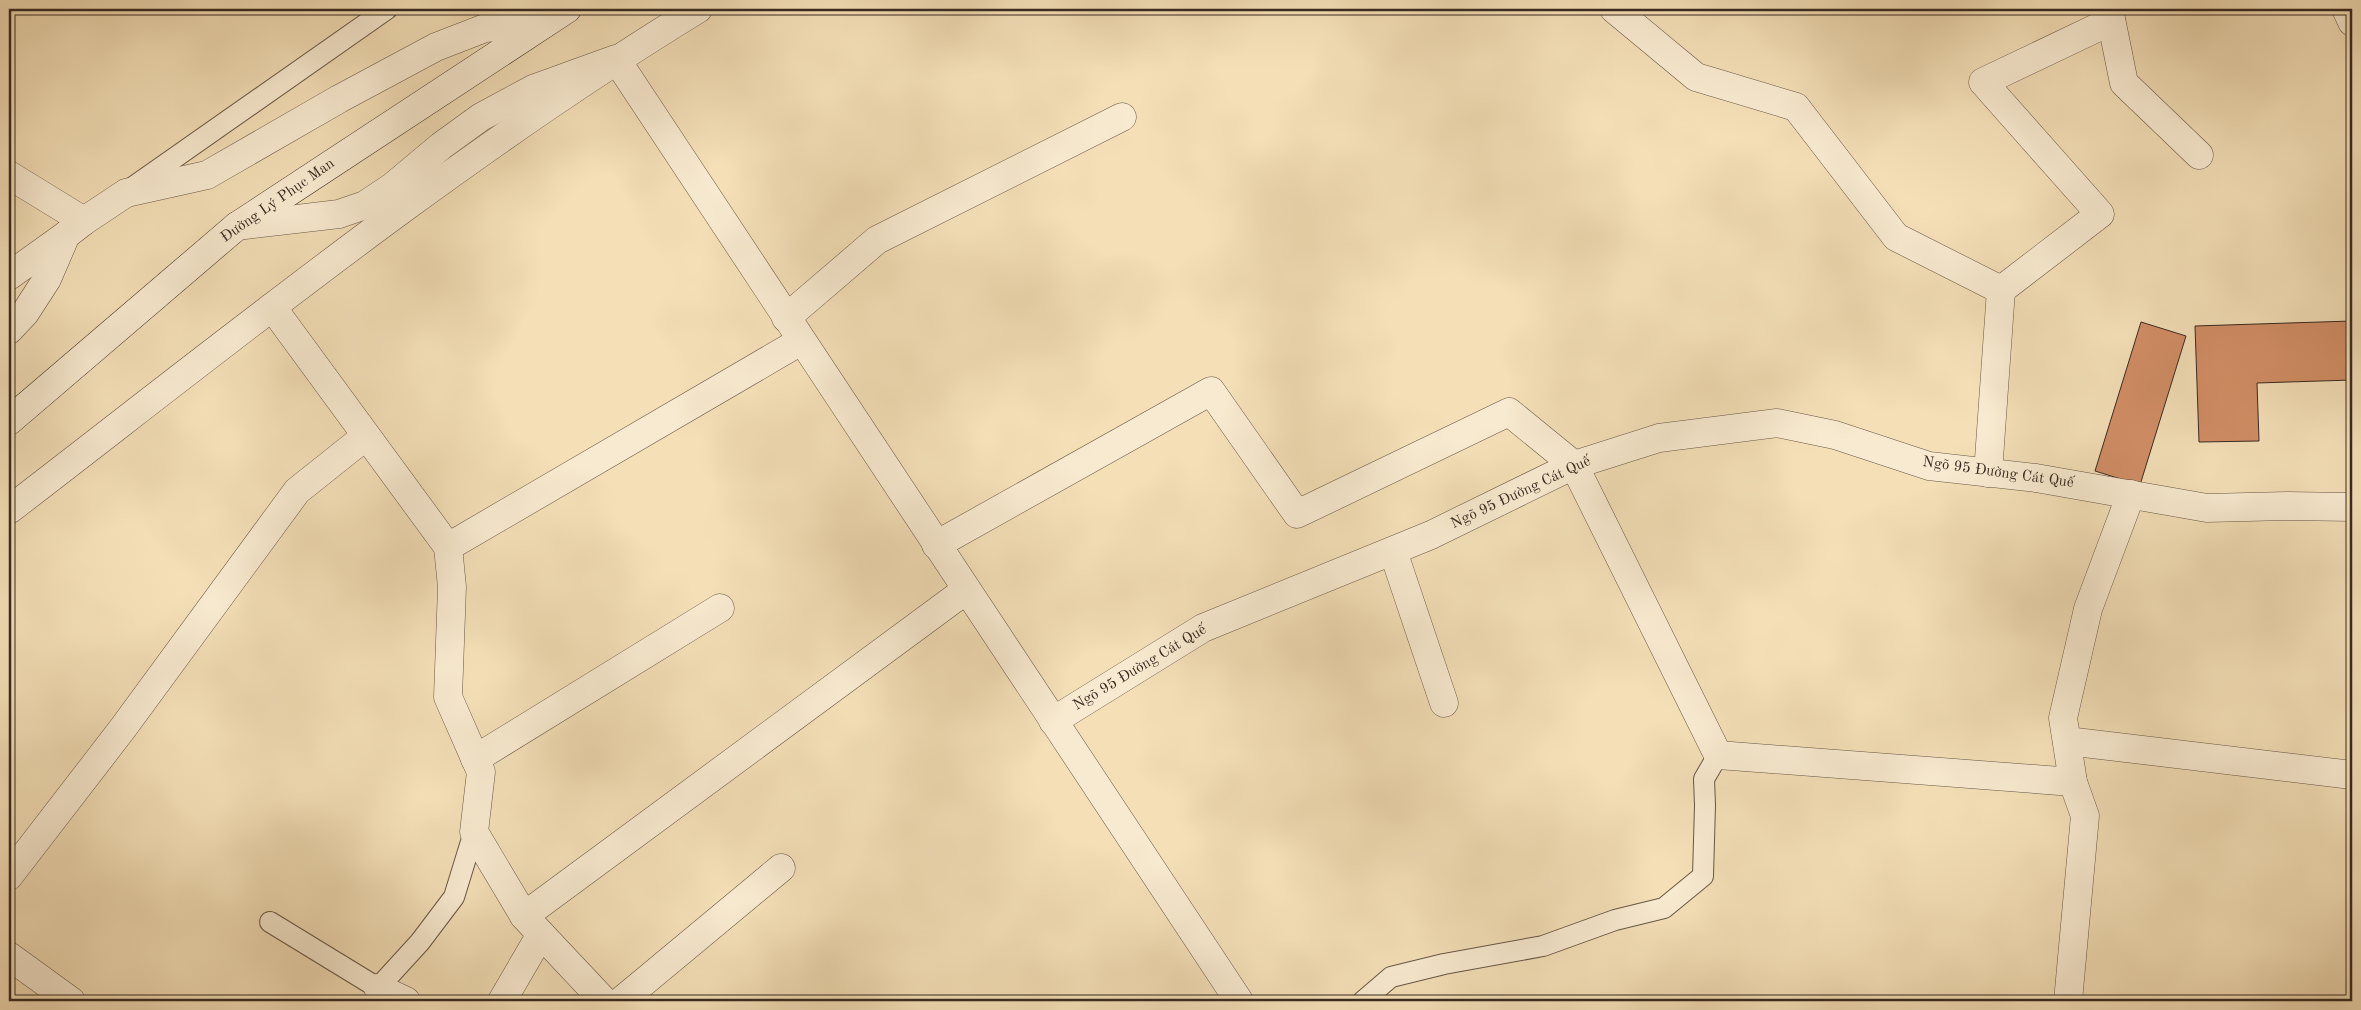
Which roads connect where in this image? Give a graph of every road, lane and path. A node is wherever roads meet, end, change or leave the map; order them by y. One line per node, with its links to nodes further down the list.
1 (387, 9): 15 (lane)
2 (567, 9): 9 (street, Đường Lý Phục Man)
3 (690, 9): 10 (street)
4 (698, 9): 10 (street)
5 (1614, 9): 19 (street)
6 (2346, 9): 8 (street)
7 (2110, 15): 13 (street); 19 (street)
8 (2352, 22)
9 (541, 24): 15 (street); 16 (street, Đường Lý Phục Man)
10 (656, 34): 11 (street)
11 (616, 59): 16 (street); 20 (street); 21 (street)
12 (1122, 117): 21 (street)
13 (2198, 155)
14 (9, 175): 17 (street)
15 (126, 193): 17 (street)
16 (237, 226): 24 (street, Đường Lý Phục Man)
17 (75, 228): 18 (street); 22 (street)
18 (9, 276)
19 (2001, 290): 27 (street)
20 (272, 308): 25 (street); 30 (street)
21 (786, 318): 23 (street)
22 (9, 330)
23 (801, 341): 31 (street); 32 (street)
24 (9, 420)
25 (366, 436): 32 (street); 45 (street)
26 (1574, 465): 27 (street, Ngõ 95 Đường Cát Quế); 31 (street); 33 (street, Ngõ 95 Đường Cát Quế); 39 (street)
27 (1988, 473): 28 (street, Ngõ 95 Đường Cát Quế)
28 (2131, 494): 29 (street, Ngõ 95 Đường Cát Quế); 38 (street)
29 (2352, 507)
30 (9, 510)
31 (936, 545): 34 (street)
32 (448, 546): 40 (street)
33 (1393, 551): 36 (street); 37 (street, Ngõ 95 Đường Cát Quế)
34 (966, 590): 37 (street); 47 (street)
35 (720, 608): 40 (street)
36 (1444, 703)
37 (1053, 721): 55 (street)
38 (2067, 741): 41 (street); 42 (street)
39 (1718, 755): 42 (street); 56 (lane)
40 (475, 760): 43 (street)
41 (2352, 774)
42 (2073, 782): 57 (street)
43 (474, 832): 47 (street); 49 (lane)
44 (781, 868): 54 (street)
45 (9, 876)
46 (270, 922): 49 (lane)
47 (532, 925): 52 (street); 53 (street)
48 (9, 956): 50 (street)
49 (378, 988): 51 (street)
50 (71, 1001)
51 (406, 1001)
52 (502, 1001)
53 (604, 1001)
54 (621, 1001)
55 (1239, 1001)
56 (1362, 1001)
57 (2068, 1001)

